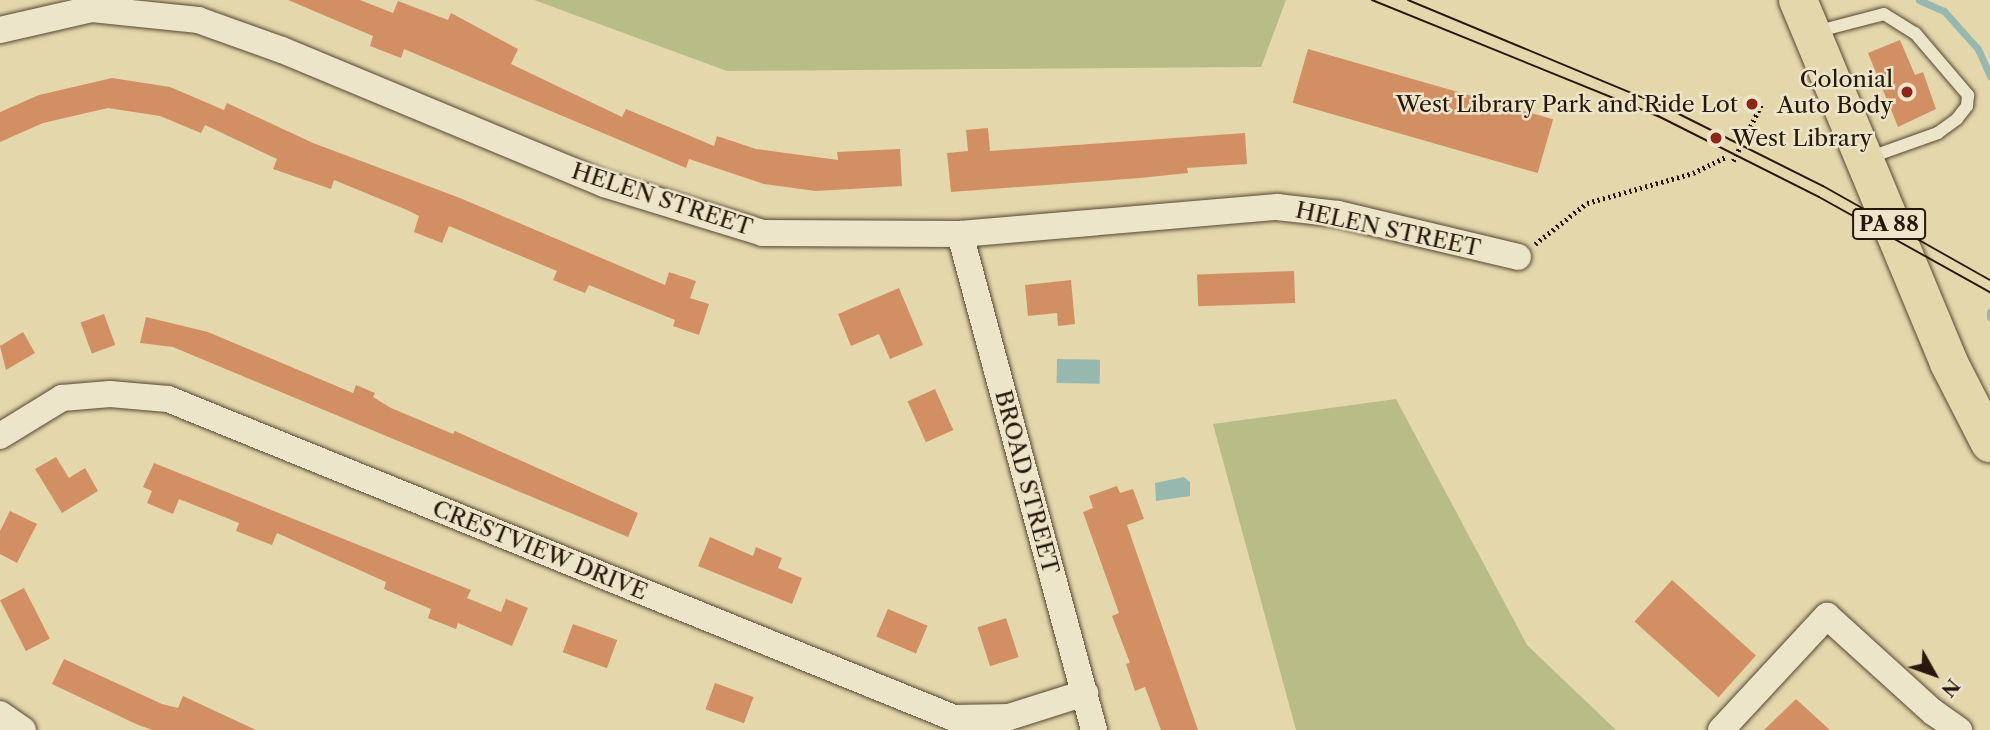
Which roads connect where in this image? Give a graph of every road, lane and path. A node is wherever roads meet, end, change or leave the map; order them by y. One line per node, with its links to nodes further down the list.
1 (1805, 17): 5 (main road, PA 88); 5 (lane)
2 (0, 30): 7 (street, HELEN STREET)
3 (1761, 104): 6 (path)
4 (1726, 157): 8 (path)
5 (1863, 159): 10 (main road, PA 88)
6 (1733, 161)
7 (960, 234): 8 (street, HELEN STREET); 11 (street, BROAD STREET)
8 (1518, 257)
9 (0, 436): 11 (street, CRESTVIEW DRIVE)
10 (1990, 443)
11 (1084, 693): 14 (street, BROAD STREET)
12 (0, 714): 13 (street)
13 (23, 730)
14 (1094, 730)
15 (1721, 730): 16 (street)
16 (1959, 730)

